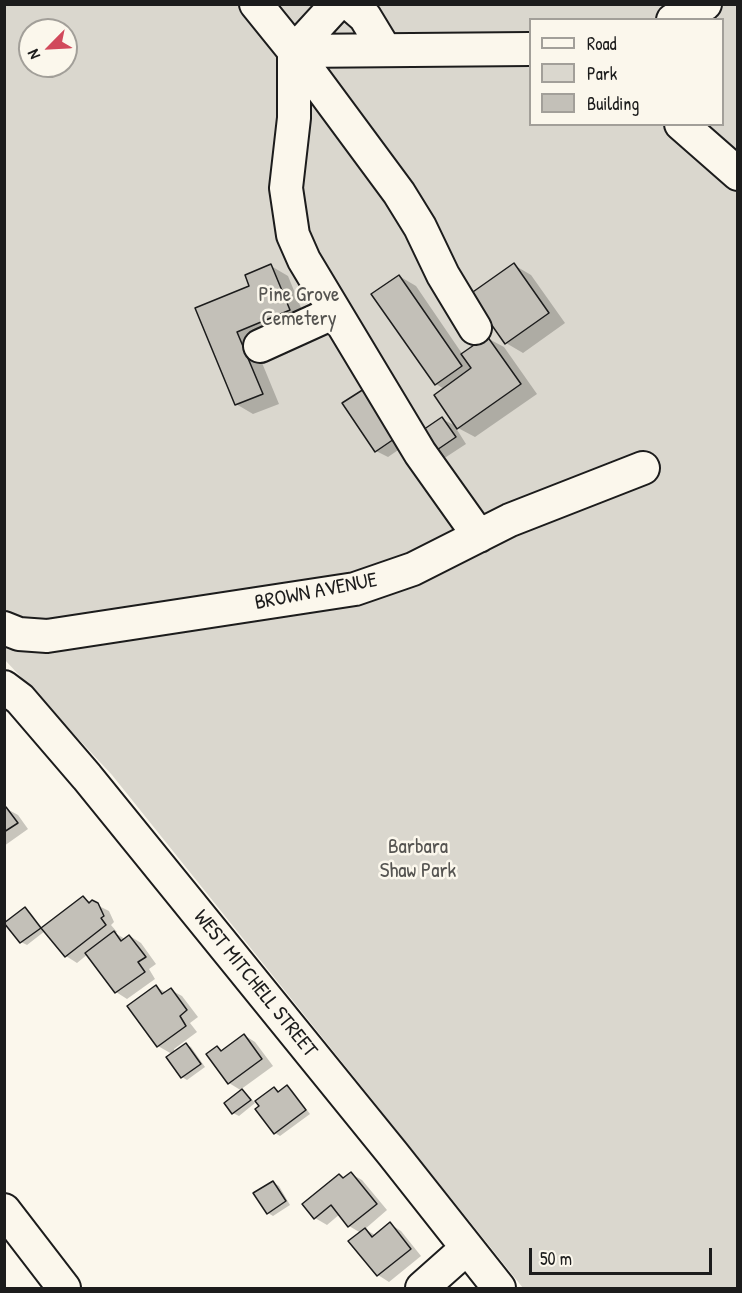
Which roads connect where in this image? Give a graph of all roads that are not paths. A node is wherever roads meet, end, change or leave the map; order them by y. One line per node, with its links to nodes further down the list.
1 (256, 4): 8 (street)
2 (337, 4): 8 (street)
3 (350, 4): 7 (street)
4 (705, 4): 5 (street)
5 (677, 18)
6 (529, 49): 7 (street)
7 (385, 50): 8 (street)
8 (294, 51): 11 (street); 12 (street)
9 (683, 126): 10 (street)
10 (738, 174)
11 (335, 312): 13 (street); 15 (street)
12 (476, 328)
13 (260, 346)
14 (643, 468): 15 (street, BROWN AVENUE)
15 (480, 536): 16 (street, BROWN AVENUE)
16 (4, 628)
17 (4, 687): 19 (street, WEST MITCHELL STREET)
18 (4, 1210): 20 (street)
19 (467, 1248): 21 (street); 22 (street, WEST MITCHELL STREET)
20 (64, 1288)
21 (422, 1288)
22 (499, 1288)

